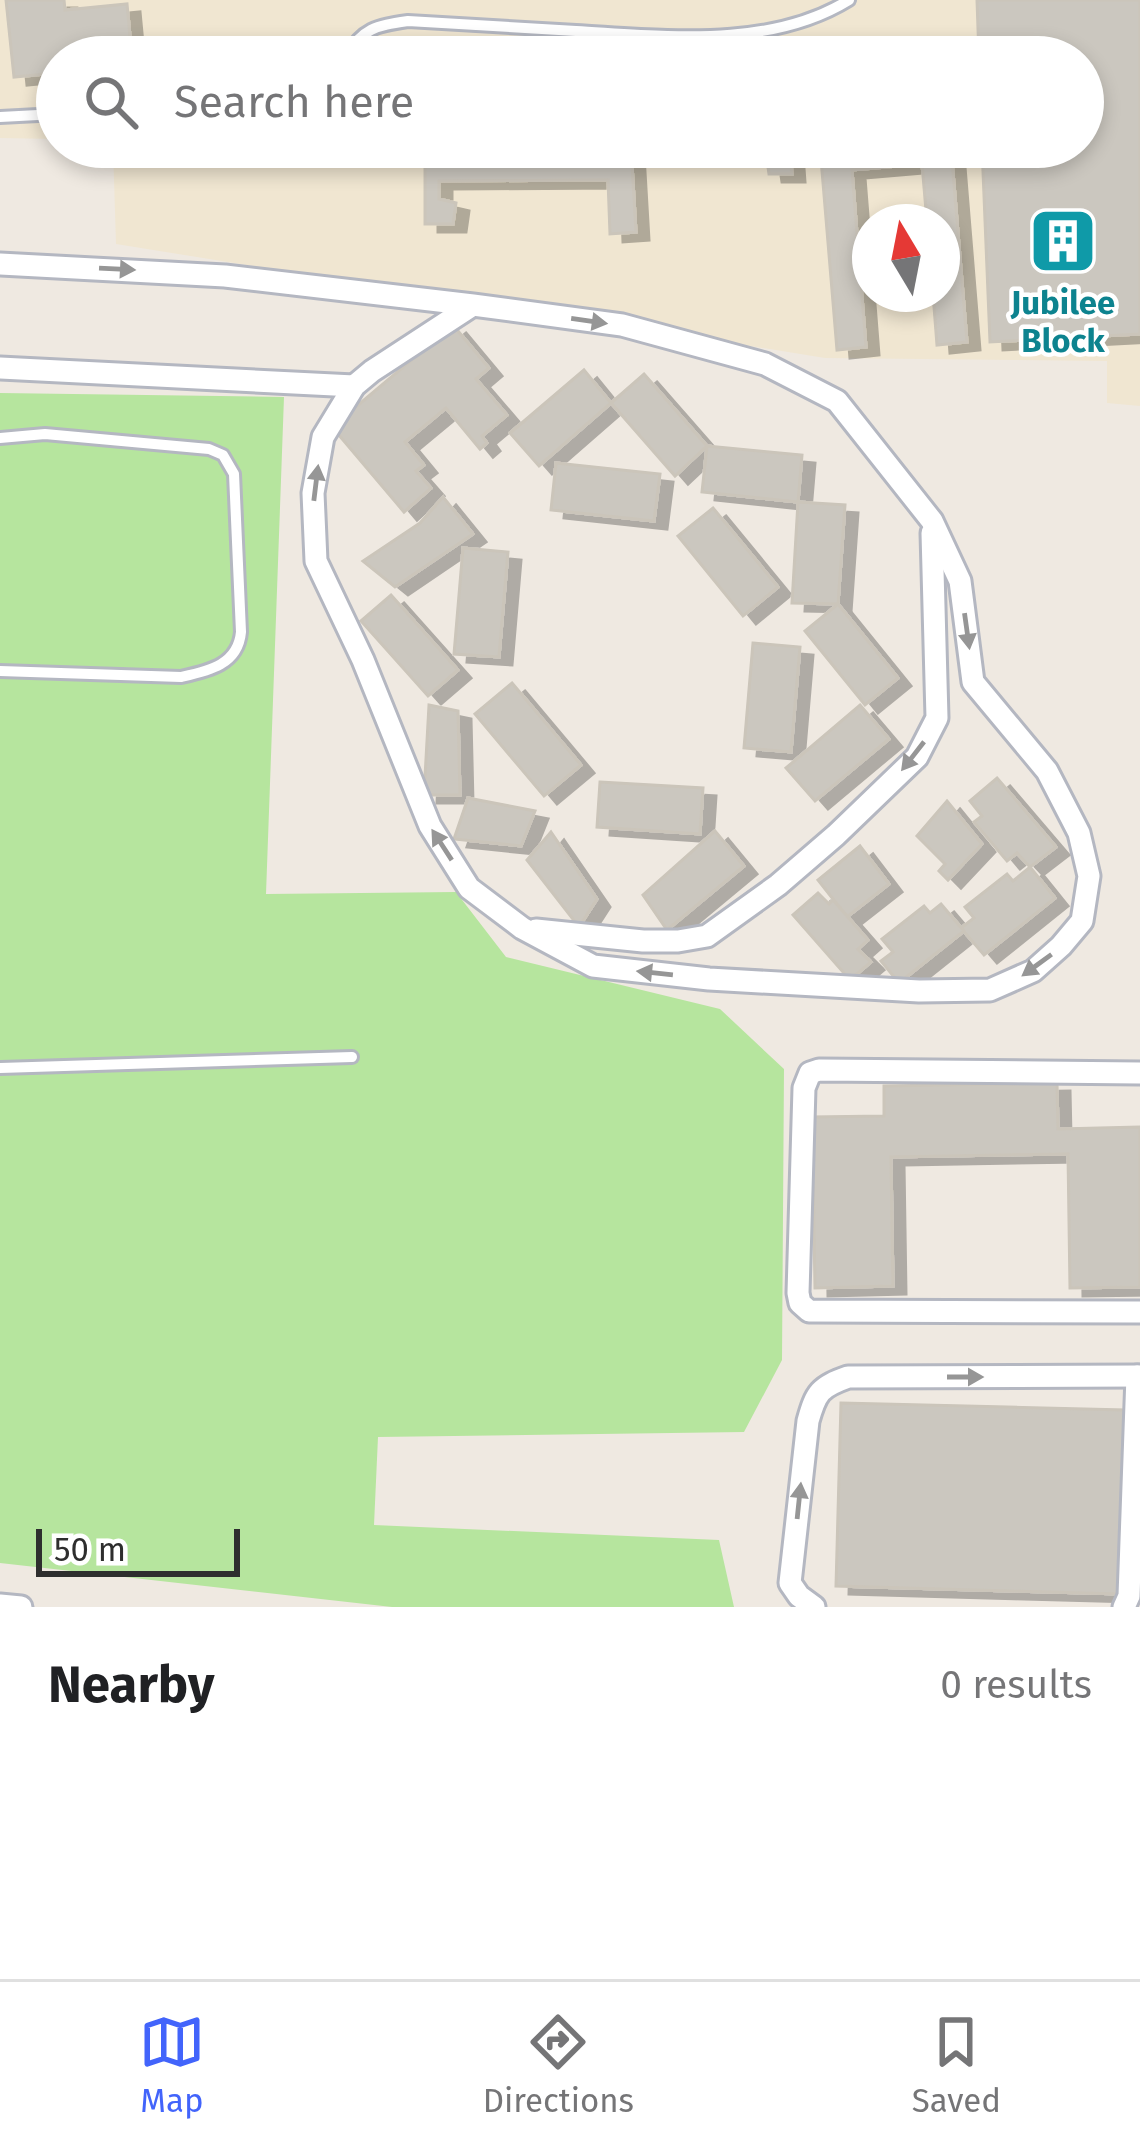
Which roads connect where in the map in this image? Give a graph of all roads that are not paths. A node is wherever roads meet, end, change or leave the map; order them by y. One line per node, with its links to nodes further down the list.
1 (849, 0): 3 (lane)
2 (360, 36): 4 (lane)
3 (667, 36)
4 (667, 36)
5 (36, 115): 6 (lane)
6 (0, 117)
7 (0, 264): 8 (street, one-way to 8)
8 (473, 305): 10 (street); 12 (street, one-way to 12)
9 (0, 368): 10 (street)
10 (354, 386): 14 (street, one-way to 10)
11 (0, 438): 13 (lane)
12 (932, 521): 14 (street, one-way to 14); 14 (street, one-way to 14)
13 (0, 671)
14 (522, 928)
15 (352, 1057): 16 (lane)
16 (0, 1068)
17 (1140, 1072): 18 (street)
18 (1140, 1312)
19 (1139, 1376): 22 (street, one-way to 19); 23 (street)
20 (0, 1605): 21 (street)
21 (21, 1607)
22 (814, 1607)
23 (1124, 1607)

